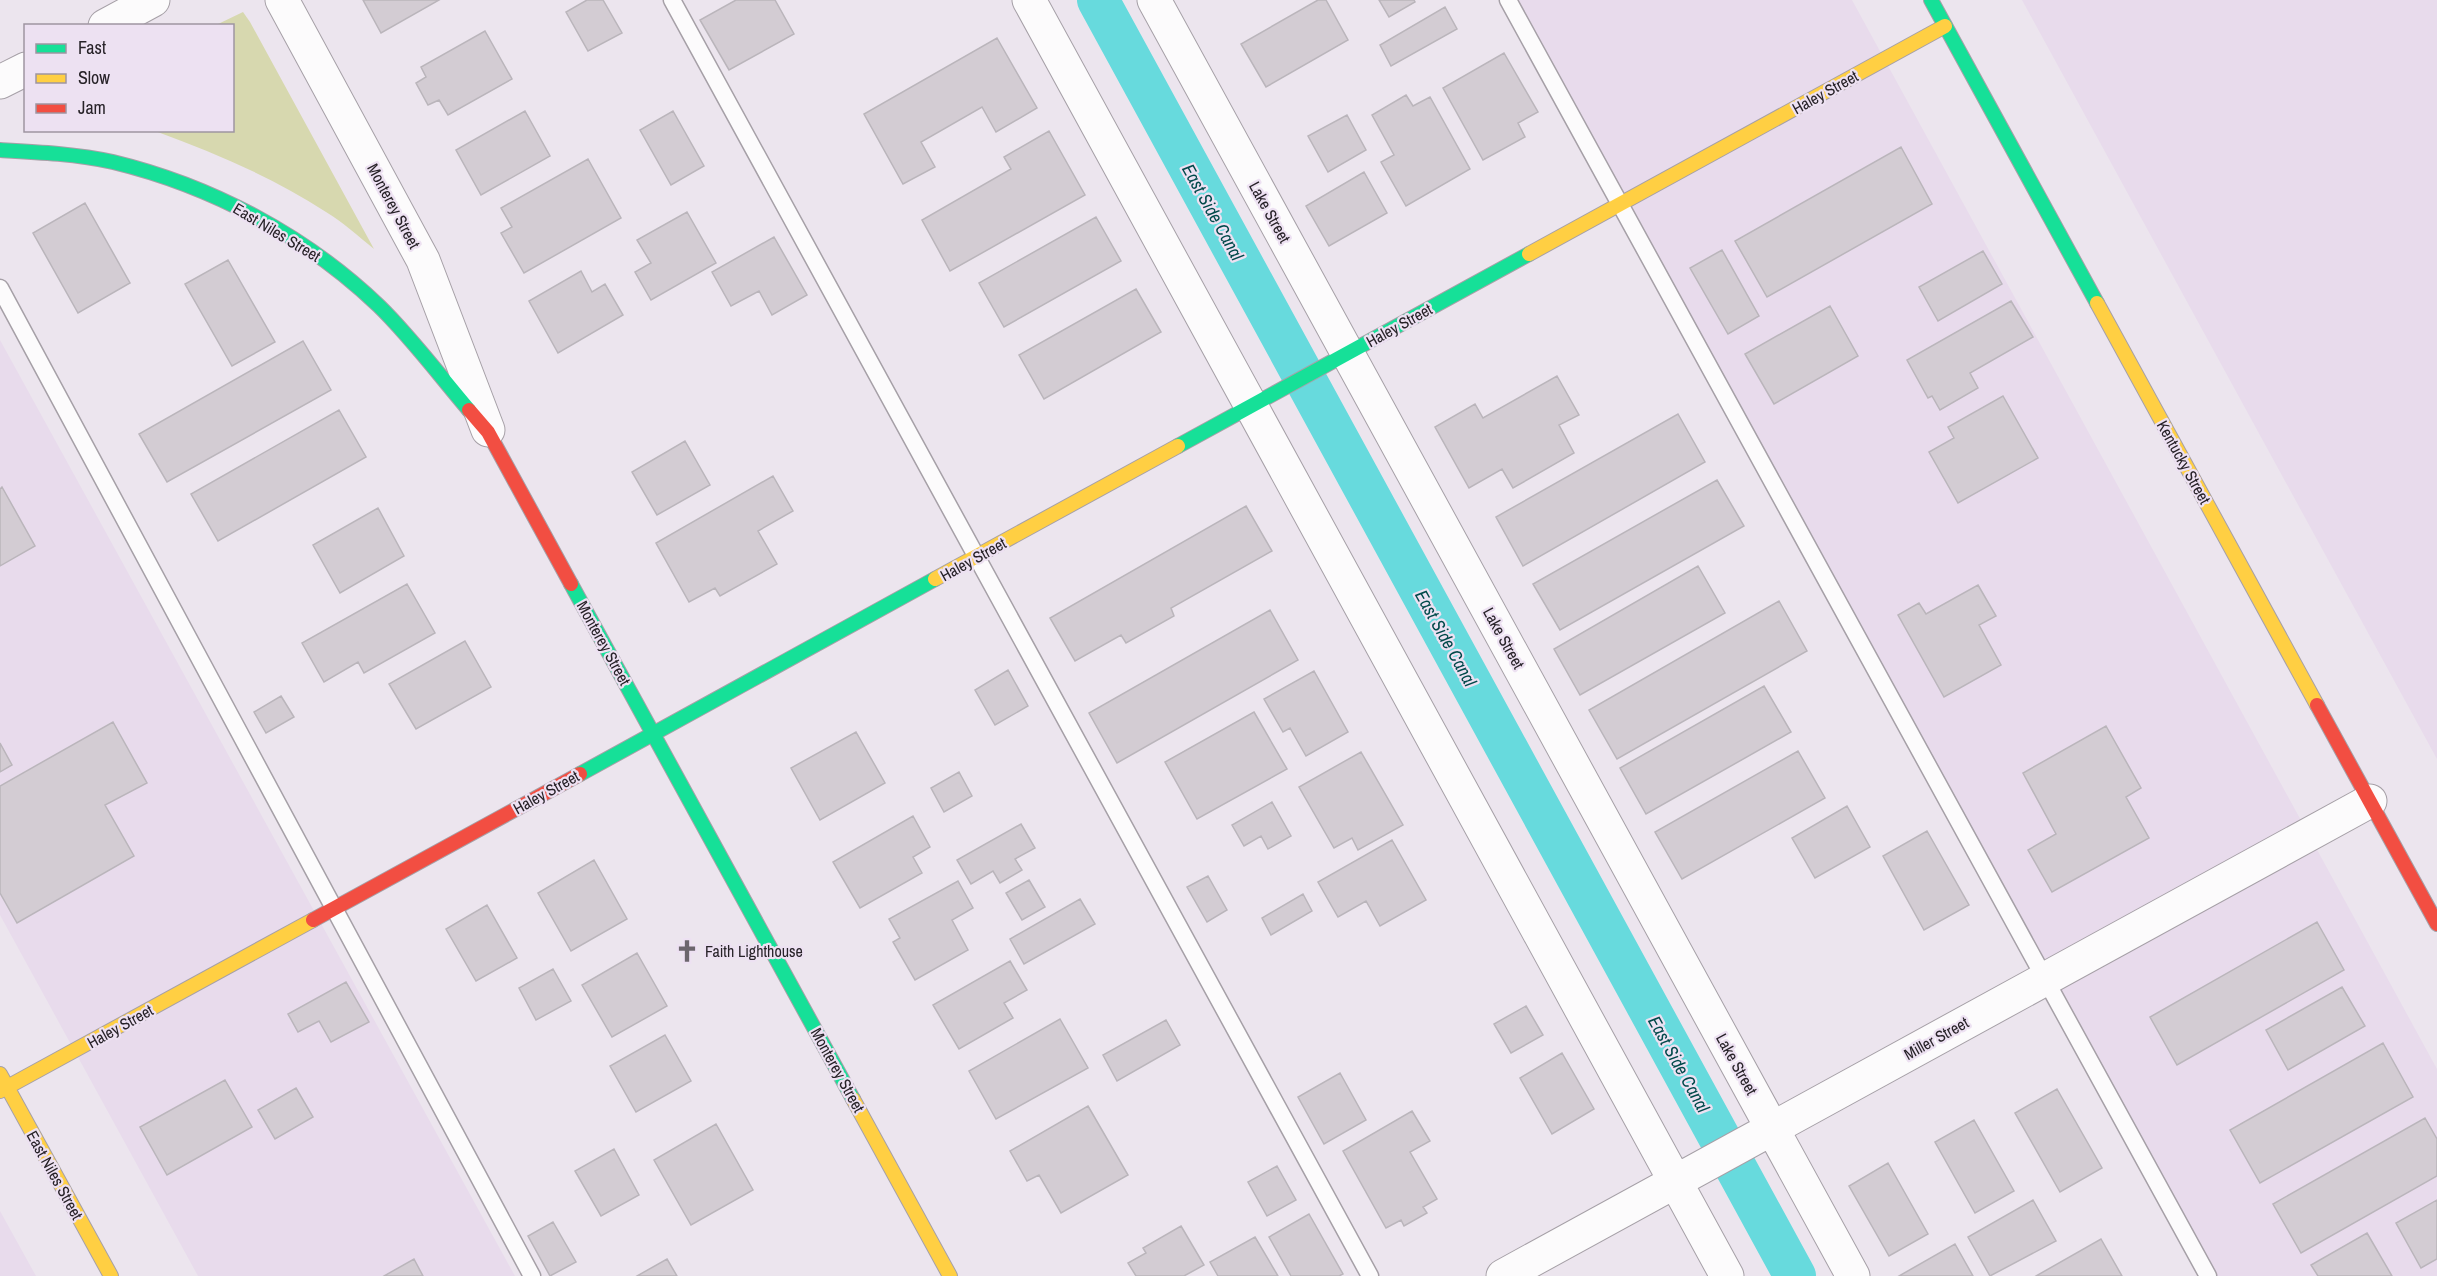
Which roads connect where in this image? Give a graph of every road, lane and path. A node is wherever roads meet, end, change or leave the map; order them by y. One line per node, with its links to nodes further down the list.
1 (153, 0): 8 (street)
2 (282, 0): 17 (street, Monterey Street)
3 (672, 0): 18 (lane)
4 (1029, 0): 16 (street)
5 (1154, 0): 15 (street, Lake Street)
6 (1508, 0): 13 (lane)
7 (1931, 0): 9 (street, Kentucky Street)
8 (109, 24)
9 (1945, 26): 13 (street, Haley Street); 20 (street, Kentucky Street)
10 (24, 70): 11 (street)
11 (0, 82)
12 (0, 150): 17 (street, East Niles Street)
13 (1620, 204): 15 (street, Haley Street); 23 (lane)
14 (0, 288): 21 (lane)
15 (1348, 353): 16 (street, Haley Street); 26 (street, Lake Street)
16 (1251, 406): 18 (street, Haley Street); 27 (street)
17 (488, 432): 19 (street, Monterey Street)
18 (977, 556): 19 (street, Haley Street); 31 (lane)
19 (654, 733): 21 (street, Haley Street); 30 (street, Monterey Street)
20 (2370, 801): 22 (street, Kentucky Street); 23 (street, Miller Street)
21 (333, 909): 25 (street, Haley Street); 29 (lane)
22 (2437, 924)
23 (2044, 979): 26 (street, Miller Street); 35 (lane)
24 (0, 1074): 25 (street, East Niles Street)
25 (4, 1089): 28 (street, East Niles Street)
26 (1772, 1128): 27 (street, Miller Street); 34 (street, Lake Street)
27 (1675, 1182): 32 (street, Miller Street); 33 (street)
28 (111, 1276)
29 (532, 1276)
30 (950, 1276)
31 (1370, 1276)
32 (1503, 1276)
33 (1727, 1276)
34 (1853, 1276)
35 (2208, 1276)

